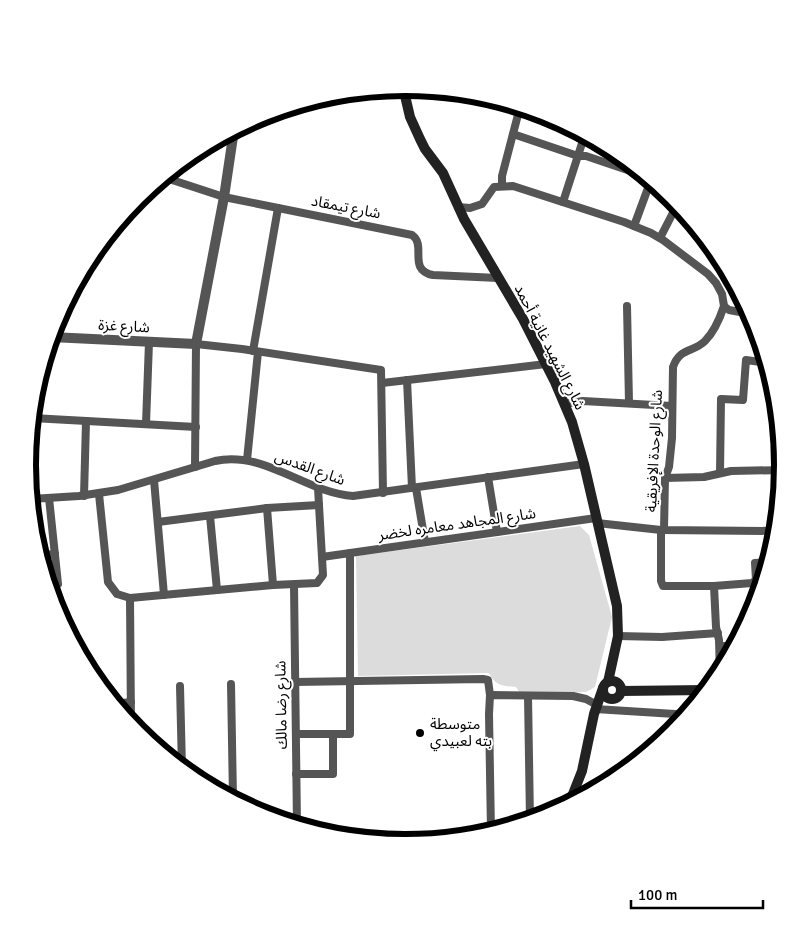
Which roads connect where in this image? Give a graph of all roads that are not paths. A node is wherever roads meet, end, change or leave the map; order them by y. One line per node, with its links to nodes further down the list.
1 (405, 96): 13 (main road, شارع الشهيد غانية أحمد)
2 (518, 113): 3 (street)
3 (513, 134): 6 (street); 9 (street)
4 (232, 139): 11 (street)
5 (583, 141): 6 (street)
6 (578, 156): 7 (street); 12 (street)
7 (627, 170)
8 (170, 180): 11 (street, شارع تيمقاد)
9 (502, 185): 12 (street); 13 (street)
10 (649, 187): 16 (street)
11 (224, 197): 14 (street, شارع تيمقاد); 24 (street)
12 (563, 202): 16 (street)
13 (458, 207): 18 (main road, شارع الشهيد غانية أحمد)
14 (278, 208): 18 (street, شارع تيمقاد); 25 (street)
15 (674, 212): 17 (street)
16 (634, 226): 17 (street)
17 (660, 238): 20 (street)
18 (498, 278): 27 (main road, شارع الشهيد غانية أحمد)
19 (627, 306): 30 (street)
20 (724, 306): 21 (street); 32 (street, شارع الوحدة الإفريقية)
21 (742, 312)
22 (59, 337): 23 (street, شارع غزة)
23 (150, 342): 24 (street, شارع غزة); 35 (street)
24 (196, 344): 25 (street); 36 (street)
25 (256, 351): 29 (street); 37 (street)
26 (760, 362): 41 (street)
27 (546, 364): 28 (street); 31 (main road, شارع الشهيد غانية أحمد)
28 (407, 380): 29 (street); 46 (street)
29 (382, 383): 47 (street)
30 (629, 402): 31 (street); 32 (street)
31 (564, 404): 38 (main road, شارع الشهيد غانية أحمد)
32 (672, 406): 43 (street, شارع الوحدة الإفريقية)
33 (39, 419): 34 (street)
34 (86, 421): 35 (street); 49 (street)
35 (146, 424): 36 (street)
36 (196, 427): 39 (street)
37 (247, 460): 39 (street, شارع القدس); 45 (street, شارع القدس)
38 (584, 464): 42 (street, شارع القدس); 55 (main road, شارع الشهيد غانية أحمد)
39 (195, 467): 44 (street, شارع القدس)
40 (775, 470): 41 (street)
41 (720, 473): 43 (street)
42 (488, 477): 46 (street, شارع القدس); 59 (street)
43 (665, 478): 57 (street, شارع الوحدة الإفريقية)
44 (154, 480): 48 (street, شارع القدس); 56 (street)
45 (318, 488): 47 (street, شارع القدس); 52 (street)
46 (414, 488): 47 (street, شارع القدس); 60 (street)
47 (383, 492)
48 (99, 494): 49 (street, شارع القدس); 72 (street)
49 (84, 496): 50 (street, شارع القدس)
50 (49, 498): 51 (street, شارع القدس); 62 (street)
51 (38, 499)
52 (319, 506): 53 (street); 64 (street)
53 (267, 508): 54 (street); 68 (street)
54 (210, 516): 56 (street); 70 (street)
55 (597, 521): 57 (street, شارع المجاهد معامره لخضر); 59 (street, شارع المجاهد معامره لخضر); 74 (main road, شارع الشهيد غانية أحمد)
56 (158, 522): 71 (street)
57 (662, 530): 58 (street, شارع المجاهد معامره لخضر); 69 (street, شارع الوحدة الإفريقية)
58 (769, 531)
59 (497, 532): 60 (street, شارع المجاهد معامره لخضر)
60 (425, 542): 61 (street, شارع المجاهد معامره لخضر)
61 (350, 553): 64 (street, شارع المجاهد معامره لخضر); 78 (street)
62 (55, 554): 63 (street); 66 (street)
63 (47, 555)
64 (322, 557): 67 (street)
65 (762, 563): 69 (street)
66 (58, 584)
67 (294, 584): 68 (street); 79 (street, شارع رضا مالك)
68 (273, 585): 70 (street)
69 (714, 586): 73 (street)
70 (217, 590): 71 (street)
71 (164, 595): 72 (street)
72 (130, 598): 86 (street)
73 (718, 633): 74 (street); 75 (street)
74 (618, 636): 82 (main road, شارع الشهيد غانية أحمد)
75 (720, 646): 76 (street); 77 (street)
76 (727, 646)
77 (720, 658)
78 (350, 681): 79 (street); 84 (street); 92 (street)
79 (295, 682): 91 (street, شارع رضا مالك)
80 (231, 684): 95 (street)
81 (180, 686): 93 (street)
82 (611, 688): 83 (main road); 88 (main road)
83 (698, 690)
84 (490, 696): 85 (street); 99 (street)
85 (528, 696): 88 (street); 97 (street)
86 (131, 702): 87 (street); 89 (street)
87 (124, 703)
88 (596, 707): 90 (street); 96 (main road)
89 (131, 711)
90 (678, 714)
91 (296, 734): 92 (street); 94 (street, شارع رضا مالك)
92 (333, 734): 94 (street)
93 (182, 759)
94 (296, 774): 98 (street, شارع رضا مالك)
95 (233, 791)
96 (573, 794)
97 (530, 813)
98 (297, 818)
99 (491, 824)

